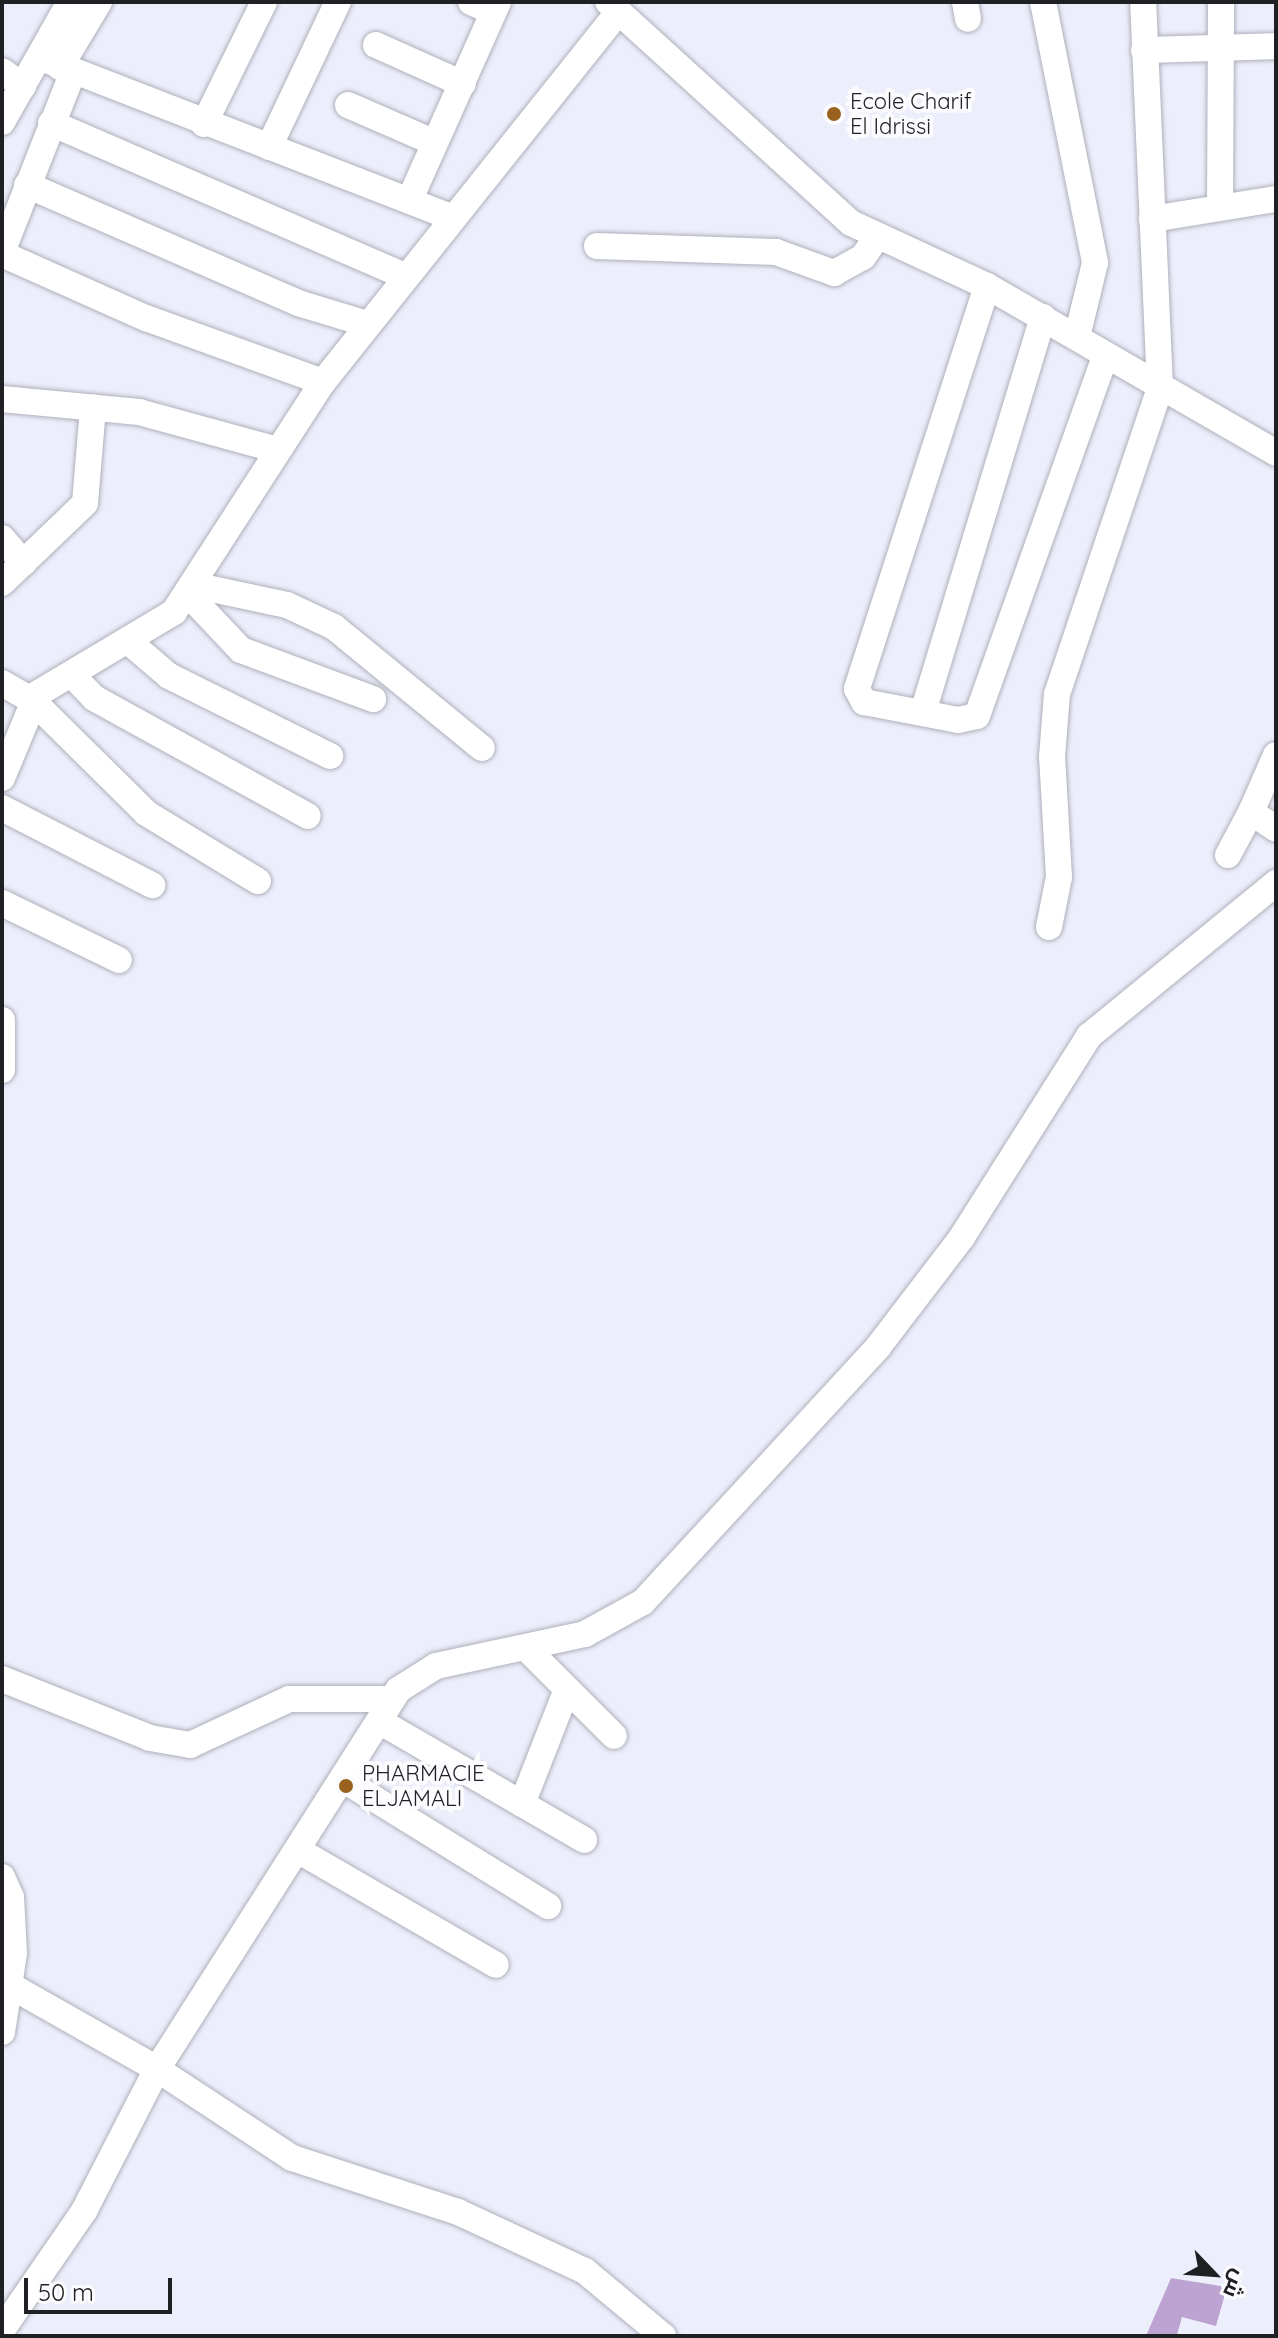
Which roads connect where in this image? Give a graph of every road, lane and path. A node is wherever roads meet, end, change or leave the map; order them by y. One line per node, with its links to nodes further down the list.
1 (99, 2): 14 (street)
2 (264, 2): 21 (street)
3 (338, 2): 23 (street)
4 (1043, 2): 37 (street)
5 (1143, 2): 13 (street)
6 (1221, 2): 10 (street)
7 (487, 5): 16 (street)
8 (58, 8): 14 (street)
9 (613, 8): 28 (street); 30 (street)
10 (1223, 43): 12 (street); 13 (street); 27 (street)
11 (376, 45): 16 (street)
12 (1276, 46)
13 (1144, 50): 29 (street)
14 (58, 66): 17 (street); 20 (street); 21 (street)
15 (2, 71): 17 (street)
16 (463, 84): 22 (street)
17 (23, 86): 19 (street)
18 (348, 105): 22 (street)
19 (3, 117)
20 (51, 123): 24 (street); 33 (street)
21 (204, 124): 23 (street)
22 (433, 142): 25 (street)
23 (269, 147): 25 (street)
24 (27, 185): 32 (street); 36 (street)
25 (410, 199): 28 (street)
26 (1276, 199): 27 (street)
27 (1220, 206): 29 (street)
28 (453, 218): 33 (street)
29 (1152, 219): 40 (street)
30 (877, 237): 31 (street); 34 (street)
31 (597, 246)
32 (2, 253): 39 (street)
33 (405, 276): 36 (street)
34 (987, 286): 35 (street); 54 (street)
35 (1043, 317): 37 (street); 54 (street)
36 (367, 324): 39 (street)
37 (1077, 337): 38 (street)
38 (1105, 356): 40 (street); 54 (street)
39 (323, 382): 43 (street)
40 (1160, 388): 44 (street); 68 (street)
41 (2, 399): 42 (street)
42 (93, 407): 43 (street); 46 (street)
43 (274, 449): 48 (street)
44 (1276, 453)
45 (2, 538): 46 (street)
46 (24, 563): 47 (street)
47 (2, 583)
48 (191, 590): 49 (street); 52 (street); 55 (street)
49 (128, 641): 50 (street); 57 (street)
50 (72, 675): 53 (street); 61 (street)
51 (2, 683): 53 (street)
52 (373, 699)
53 (33, 701): 58 (street); 64 (street)
54 (923, 712)
55 (482, 748)
56 (1276, 755): 60 (street)
57 (330, 756)
58 (2, 778)
59 (2, 808): 66 (street)
60 (1251, 812): 62 (street); 63 (street)
61 (308, 816)
62 (1276, 829)
63 (1228, 855)
64 (258, 881)
65 (1276, 883): 72 (street)
66 (152, 885)
67 (2, 903): 69 (street)
68 (1049, 927)
69 (119, 960)
70 (2, 1020): 71 (street)
71 (2, 1070)
72 (529, 1651): 74 (street); 75 (street)
73 (2, 1679): 75 (street)
74 (566, 1692): 76 (street); 78 (street)
75 (384, 1710): 77 (street); 78 (street)
76 (614, 1736)
77 (344, 1780): 80 (street); 82 (street)
78 (522, 1804): 79 (street)
79 (584, 1840)
80 (301, 1852): 83 (street); 86 (street)
81 (2, 1877): 84 (street)
82 (548, 1906)
83 (496, 1965)
84 (11, 1986): 85 (street); 86 (street)
85 (2, 2032)
86 (157, 2069): 87 (street); 88 (street)
87 (2, 2330)
88 (663, 2336)

